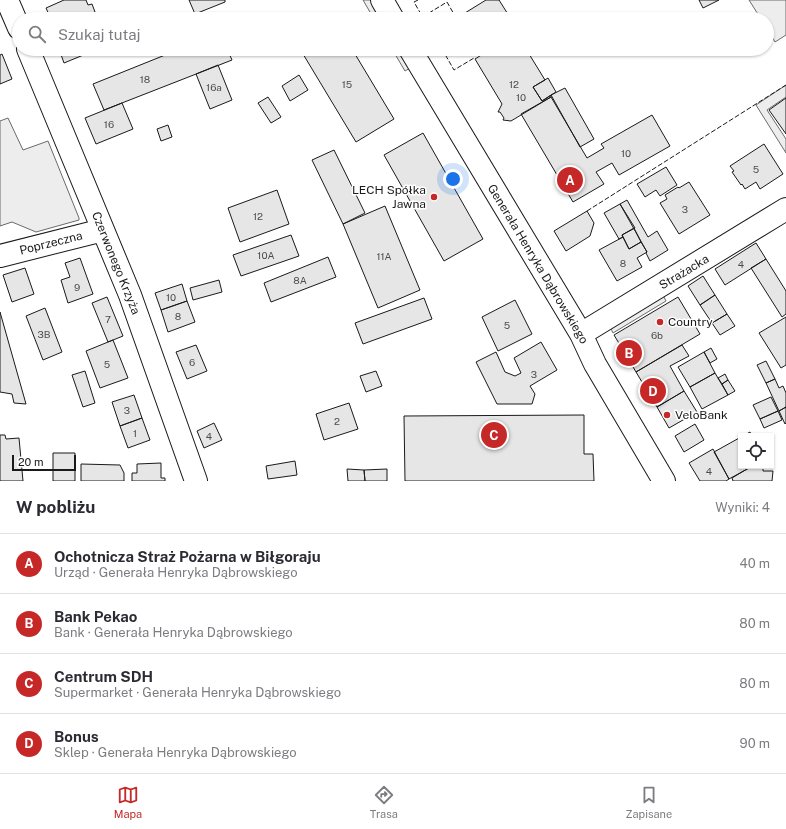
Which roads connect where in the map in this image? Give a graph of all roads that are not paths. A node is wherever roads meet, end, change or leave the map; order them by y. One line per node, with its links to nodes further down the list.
1 (7, 0): 3 (street)
2 (382, 0): 4 (street)
3 (12, 12)
4 (389, 12)
5 (31, 56): 8 (street, Czerwonego Krzyża)
6 (414, 56): 10 (street, Generała Henryka Dąbrowskiego)
7 (786, 209): 10 (street, Strażacka)
8 (103, 230): 9 (street, Poprzeczna); 11 (street, Czerwonego Krzyża)
9 (0, 256)
10 (581, 334): 12 (street, Generała Henryka Dąbrowskiego)
11 (196, 481)
12 (664, 481)

